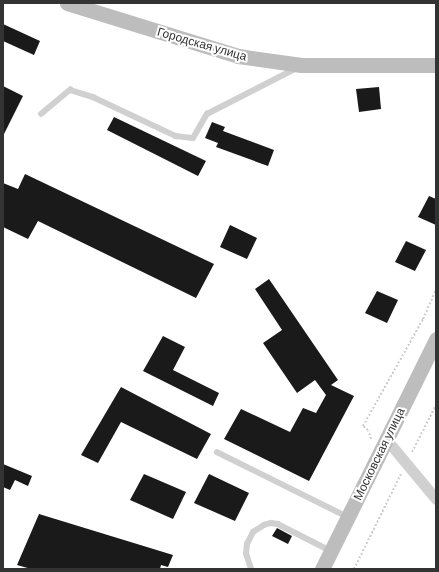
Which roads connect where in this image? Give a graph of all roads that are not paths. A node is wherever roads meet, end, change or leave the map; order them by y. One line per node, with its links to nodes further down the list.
1 (67, 3): 3 (street, Городская улица)
2 (436, 64): 3 (street, Городская улица)
3 (301, 65): 4 (lane)
4 (41, 114)
5 (436, 339): 6 (street, Московская улица)
6 (386, 439): 8 (street); 9 (street, Московская улица)
7 (217, 452): 9 (lane)
8 (436, 499)
9 (348, 517): 10 (street, Московская улица)
10 (331, 551): 11 (lane); 12 (street, Московская улица)
11 (251, 569)
12 (322, 569)

